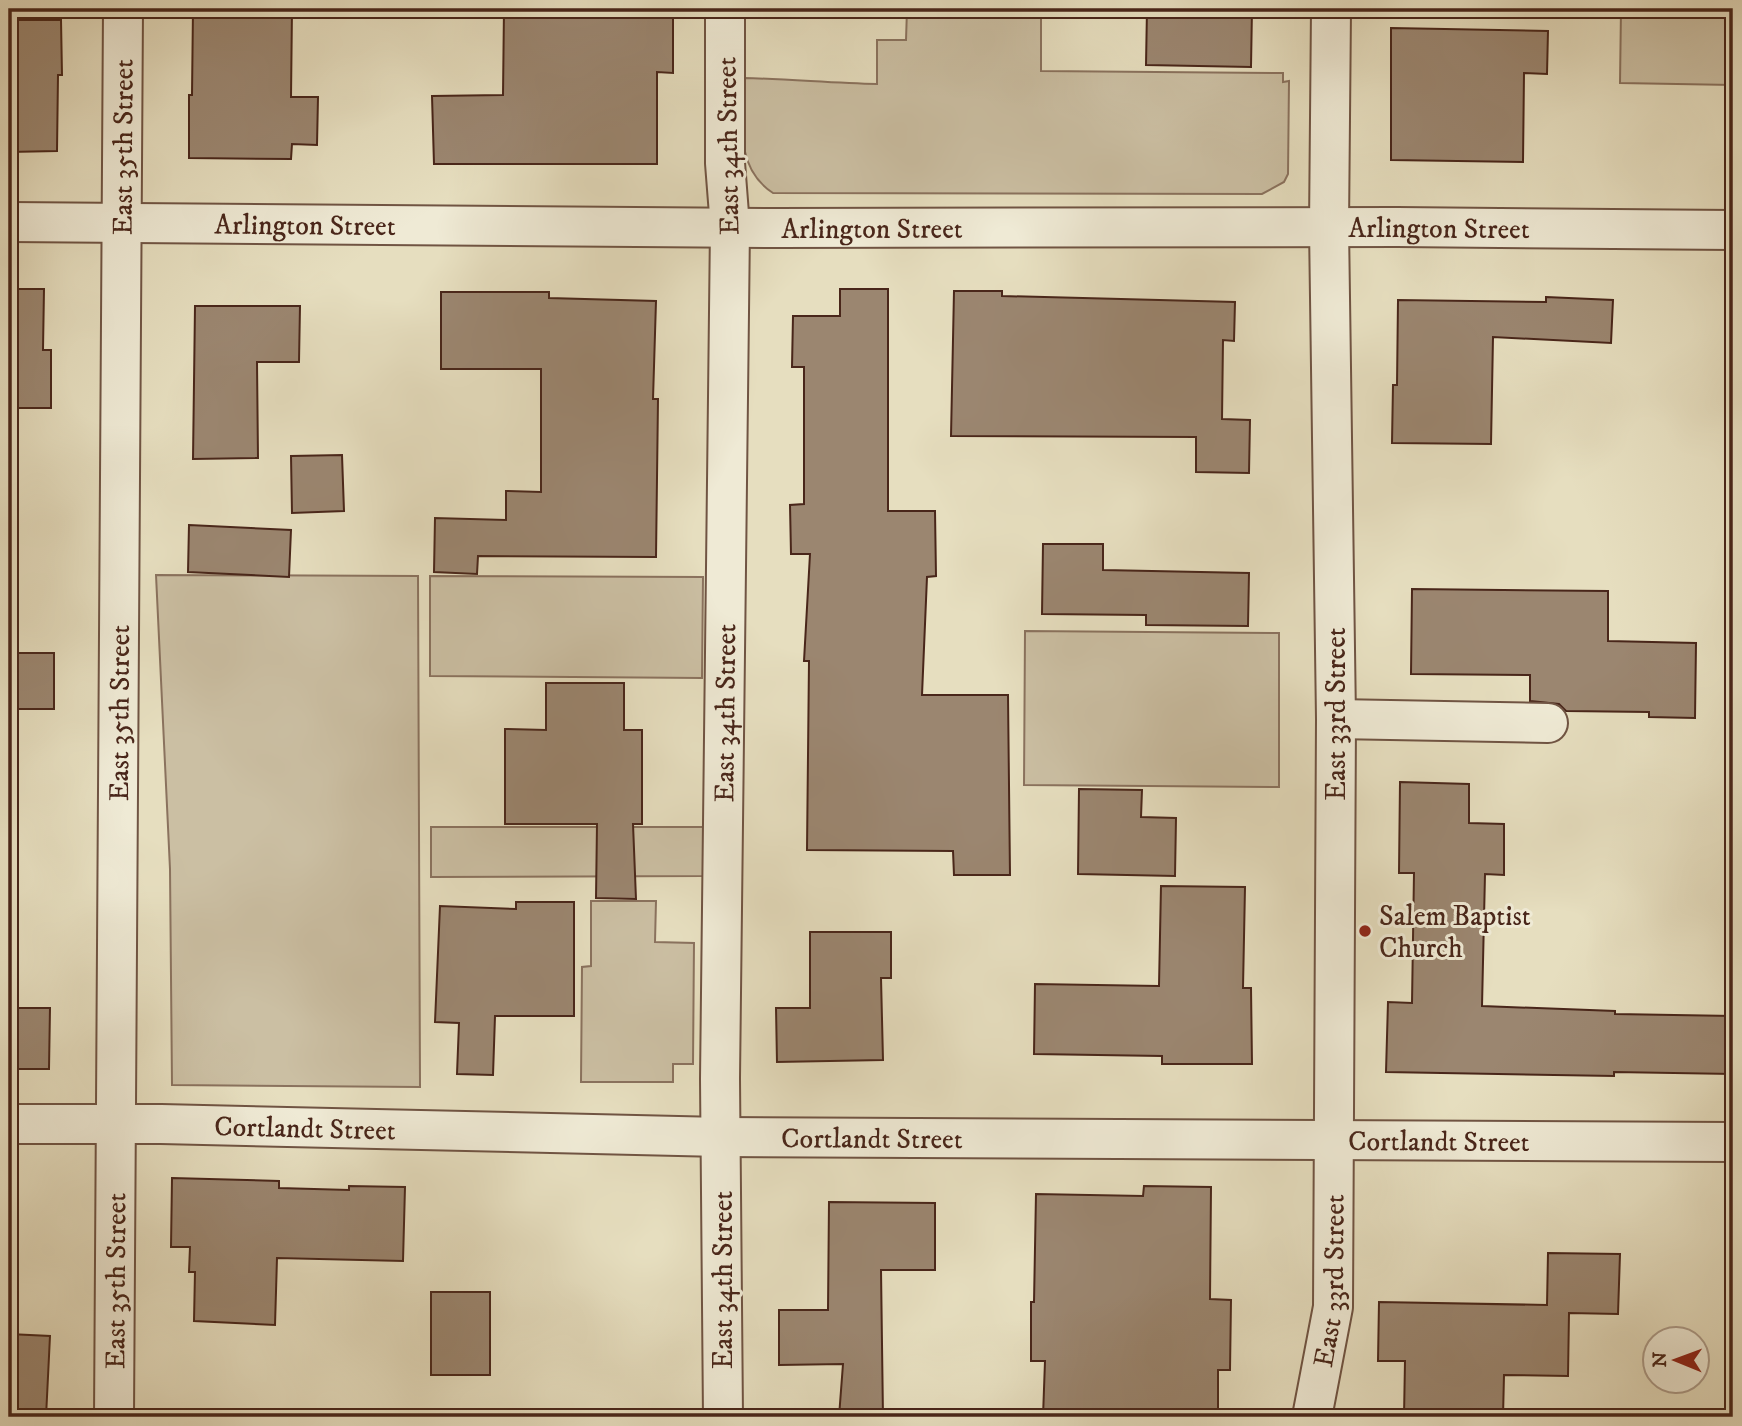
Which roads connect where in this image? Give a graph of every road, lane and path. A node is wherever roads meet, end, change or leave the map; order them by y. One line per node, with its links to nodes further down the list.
1 (123, 9): 5 (street, East 35th Street)
2 (725, 9): 7 (street, East 34th Street)
3 (1331, 9): 6 (street, East 33rd Street)
4 (9, 222): 5 (street, Arlington Street)
5 (122, 223): 7 (street, Arlington Street); 11 (street, East 35th Street)
6 (1329, 227): 7 (street, Arlington Street); 8 (street, Arlington Street); 9 (street, East 33rd Street)
7 (730, 228): 13 (street, East 34th Street)
8 (1733, 230)
9 (1336, 719): 10 (street); 14 (street, East 33rd Street)
10 (1548, 723)
11 (116, 1123): 12 (street, Cortlandt Street); 13 (street, Cortlandt Street); 16 (street, East 35th Street)
12 (9, 1124)
13 (721, 1137): 14 (street, Cortlandt Street); 17 (street, East 34th Street)
14 (1334, 1138): 15 (street, Cortlandt Street); 18 (street, East 33rd Street)
15 (1733, 1142)
16 (114, 1417)
17 (723, 1417)
18 (1312, 1417)

